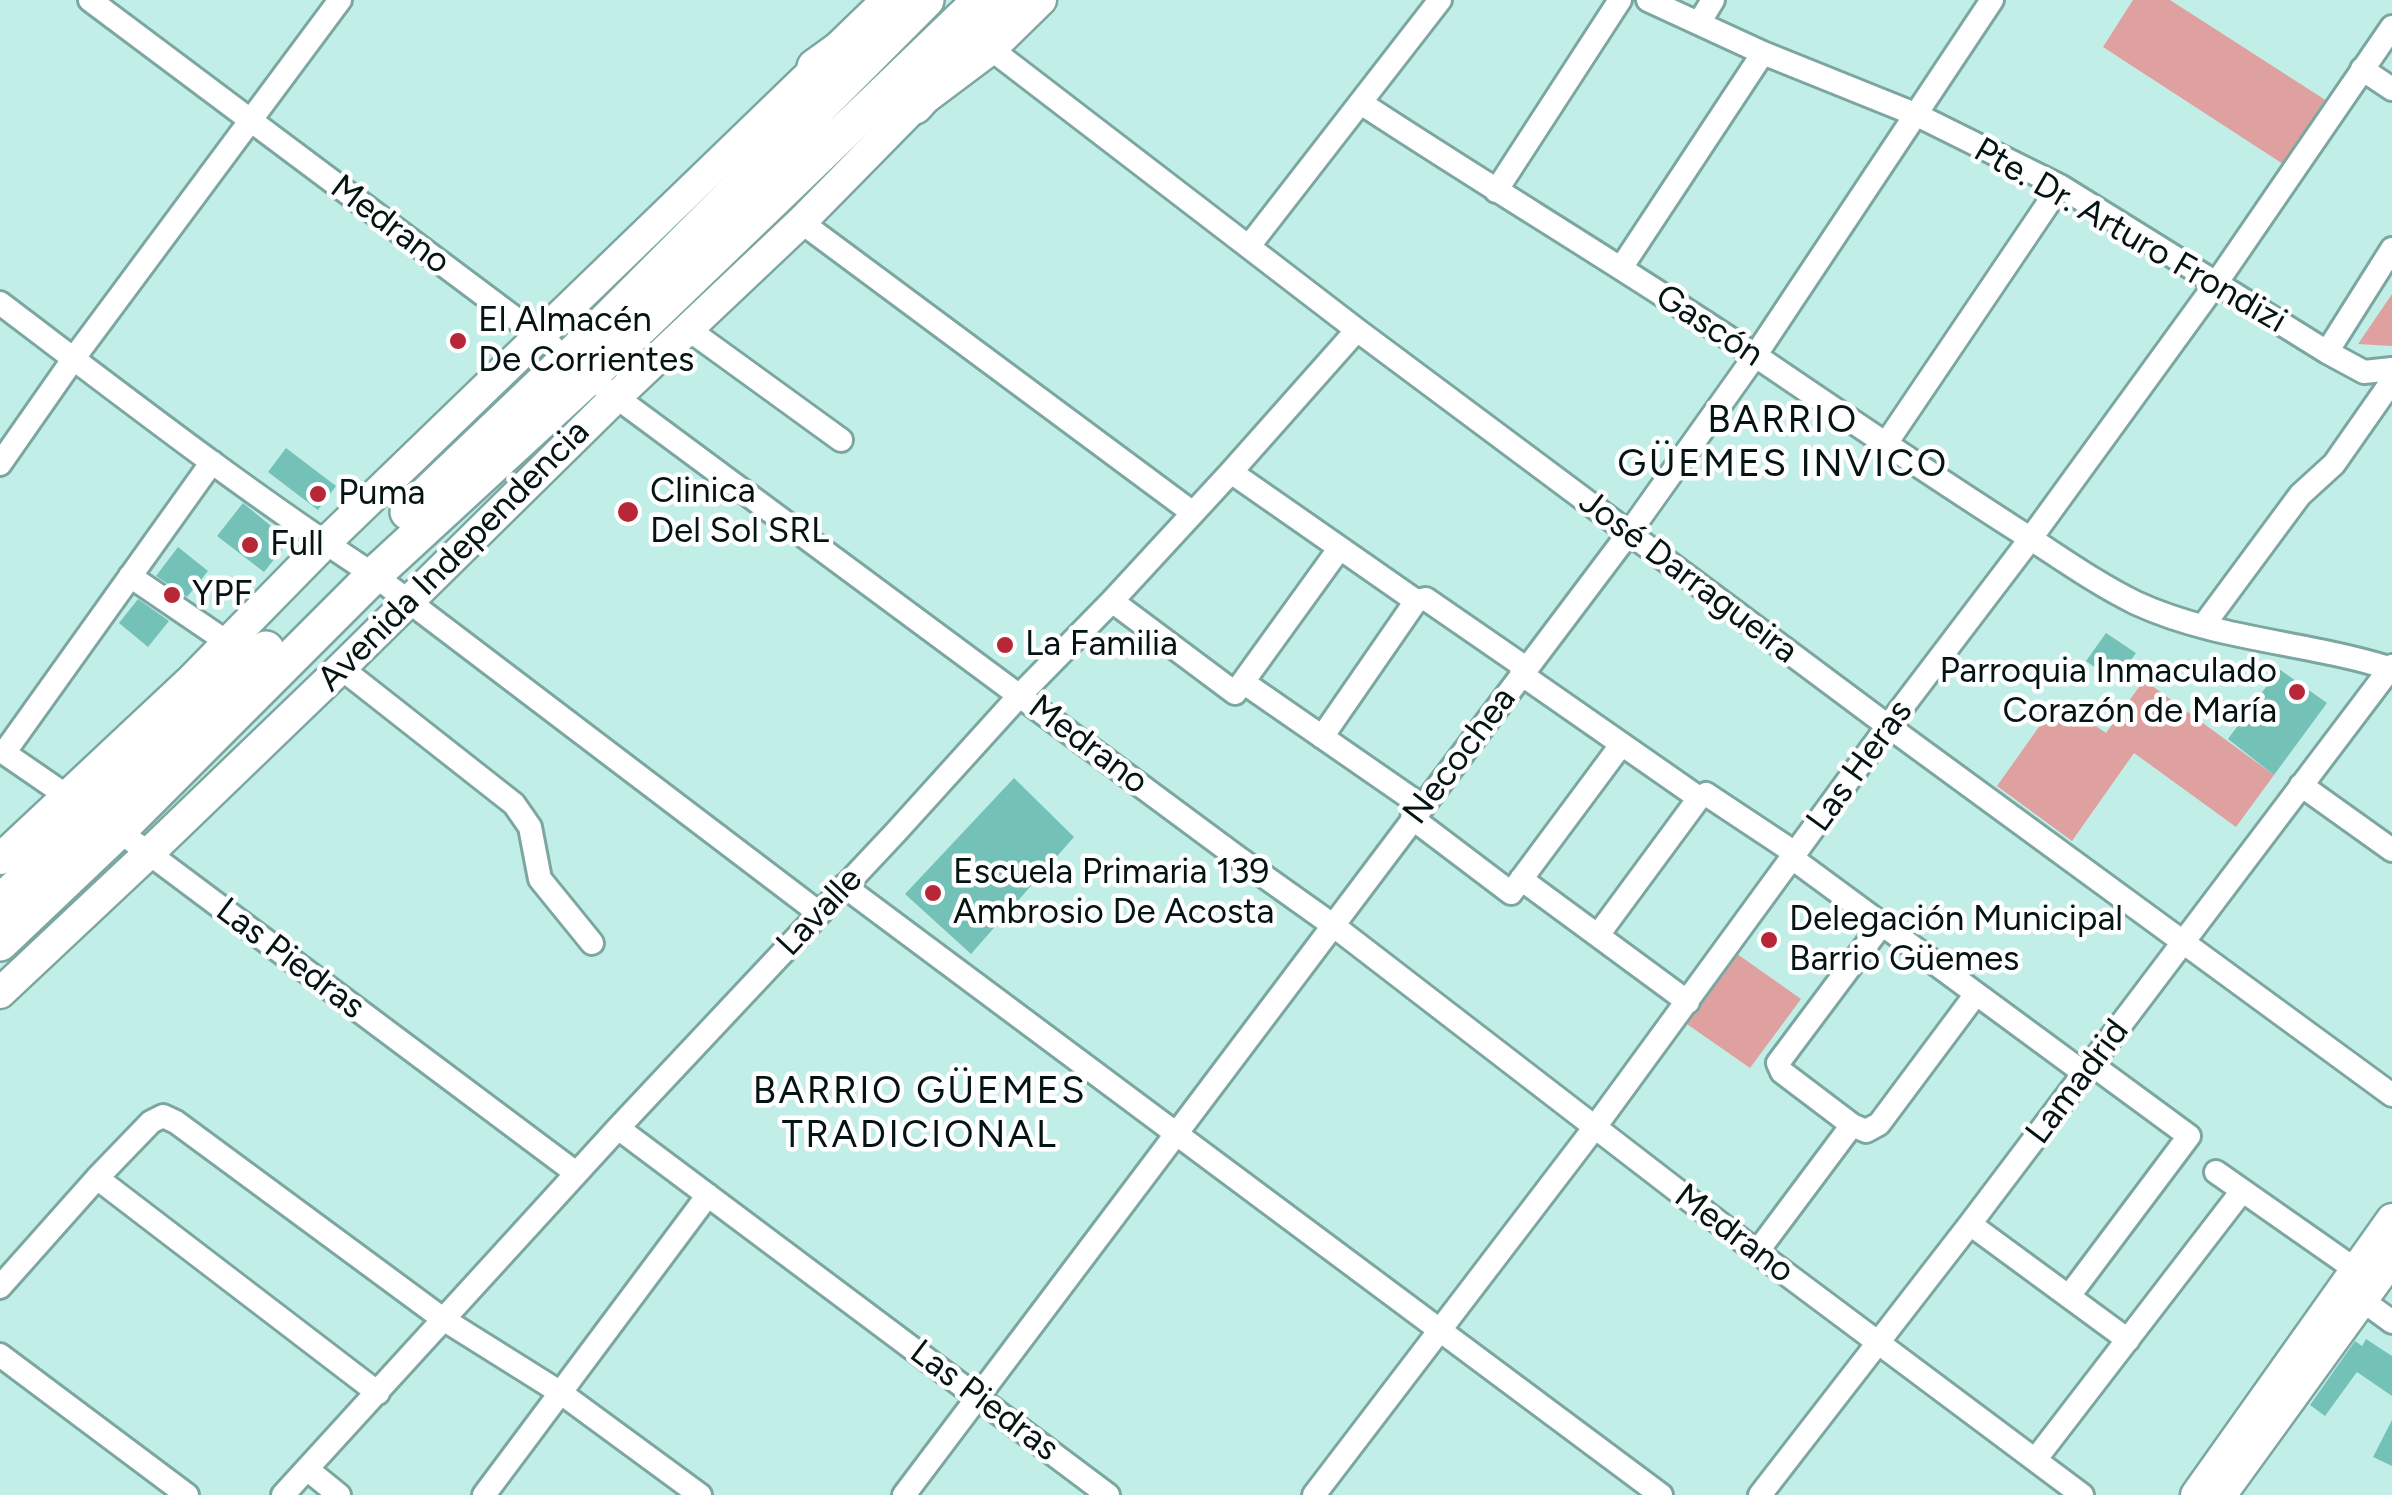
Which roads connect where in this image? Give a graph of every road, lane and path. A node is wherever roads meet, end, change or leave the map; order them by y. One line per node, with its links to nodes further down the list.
1 (90, 0): 24 (street, Medrano)
2 (340, 0): 24 (street)
3 (887, 0): 18 (main road, Avenida Independencia)
4 (906, 0): 18 (highway)
5 (926, 0): 40 (highway, Avenida Independencia)
6 (981, 0): 40 (highway, Avenida Independencia)
7 (1008, 0): 22 (highway)
8 (1041, 0): 16 (main road, Avenida Independencia)
9 (1440, 0): 21 (street)
10 (1620, 0): 26 (street)
11 (1648, 0): 14 (street, Pte. Dr. Arturo Frondizi)
12 (1713, 0): 14 (street)
13 (1992, 0): 23 (street, Necochea)
14 (1698, 24): 17 (street, Pte. Dr. Arturo Frondizi)
15 (2392, 27): 19 (street, Las Heras)
16 (992, 49): 22 (main road, Avenida Independencia); 28 (street, José Darragueira)
17 (1764, 53): 23 (street, Pte. Dr. Arturo Frondizi); 30 (street)
18 (816, 67): 35 (main road, Avenida Independencia)
19 (2362, 69): 20 (street); 31 (street, Las Heras)
20 (2392, 89)
21 (1361, 103): 26 (street, Gascón); 28 (street)
22 (916, 106): 27 (main road, Avenida Independencia)
23 (1916, 115): 25 (street, Pte. Dr. Arturo Frondizi); 37 (street, Necochea)
24 (250, 120): 35 (street, Medrano); 38 (street)
25 (2060, 186): 31 (street, Pte. Dr. Arturo Frondizi); 43 (street)
26 (1496, 191): 30 (street, Gascón)
27 (801, 222): 33 (main road, Avenida Independencia); 47 (street)
28 (1249, 246): 34 (street, José Darragueira)
29 (2392, 249): 36 (street)
30 (1621, 268): 37 (street, Gascón)
31 (2217, 282): 36 (street, Pte. Dr. Arturo Frondizi); 49 (street, Las Heras)
32 (0, 303): 38 (street)
33 (688, 329): 40 (main road, Avenida Independencia); 42 (street)
34 (1357, 330): 46 (street, Lavalle); 48 (street, José Darragueira)
35 (539, 336): 40 (street, Medrano); 50 (main road, Avenida Independencia)
36 (2327, 352): 39 (street, Pte. Dr. Arturo Frondizi)
37 (1754, 356): 43 (street, Gascón); 48 (street, Necochea)
38 (74, 358): 44 (street); 45 (street)
39 (2392, 369)
40 (591, 377): 52 (highway, Avenida Independencia); 55 (main road, Avenida Independencia); 63 (street, Medrano)
41 (2392, 381): 57 (street)
42 (841, 440)
43 (1885, 445): 49 (street, Gascón)
44 (212, 462): 50 (street); 53 (street)
45 (0, 464)
46 (1231, 472): 47 (street, Lavalle); 51 (street)
47 (1193, 513): 54 (street, Lavalle)
48 (1629, 532): 61 (street, Necochea); 64 (street, José Darragueira)
49 (2030, 538): 57 (street, Gascón); 64 (street, Las Heras)
50 (325, 543): 52 (street); 58 (main road, Avenida Independencia)
51 (1339, 549): 56 (street); 62 (street)
52 (365, 569): 55 (street); 71 (highway, Avenida Independencia)
53 (130, 576): 58 (street); 67 (street)
54 (1112, 601): 62 (street); 63 (street, Lavalle)
55 (410, 602): 60 (main road, Avenida Independencia); 79 (street)
56 (1416, 602): 61 (street); 65 (street)
57 (2203, 626): 59 (street, Gascón)
58 (227, 642): 71 (main road, Avenida Independencia)
59 (2392, 667): 68 (street, Lamadrid)
60 (341, 668): 73 (main road, Avenida Independencia); 85 (street)
61 (1523, 671): 66 (street); 70 (street, Necochea)
62 (1243, 682): 65 (street)
63 (1020, 694): 77 (street, Lavalle); 81 (street, Medrano)
64 (1888, 726): 74 (street, Las Heras); 83 (street, José Darragueira)
65 (1322, 738): 70 (street)
66 (1621, 745): 69 (street); 76 (street)
67 (2, 751): 71 (street, Las Piedras)
68 (2302, 785): 72 (street); 83 (street, Lamadrid)
69 (1699, 798): 74 (street); 82 (street)
70 (1417, 812): 76 (street); 81 (street, Necochea)
71 (93, 813): 73 (street, Las Piedras); 75 (main road, Avenida Independencia); 78 (highway, Avenida Independencia); 84 (highway, Avenida Independencia)
72 (2392, 850)
73 (150, 853): 86 (main road, Avenida Independencia); 96 (street, Las Piedras)
74 (1793, 856): 80 (street); 88 (street, Las Heras)
75 (0, 860)
76 (1521, 879): 82 (street)
77 (844, 886): 79 (street, Lavalle); 94 (street)
78 (0, 902)
79 (818, 913): 93 (street, Lavalle)
80 (1882, 924): 87 (street); 91 (street)
81 (1334, 926): 92 (street, Medrano); 94 (street, Necochea)
82 (1598, 934): 88 (street)
83 (2185, 942): 89 (street, Lamadrid); 90 (street, José Darragueira)
84 (0, 943)
85 (592, 944)
86 (0, 993)
87 (1976, 994): 89 (street); 91 (street)
88 (1688, 1002): 92 (street, Las Heras)
89 (2087, 1068): 101 (street, Lamadrid); 106 (street)
90 (2392, 1095)
91 (1852, 1125): 102 (street)
92 (1595, 1127): 102 (street, Medrano); 110 (street, Las Heras)
93 (618, 1128): 96 (street, Lavalle); 99 (street, Las Piedras)
94 (1176, 1133): 110 (street); 116 (street, Necochea)
95 (2216, 1172): 98 (street)
96 (576, 1173): 108 (street, Lavalle)
97 (97, 1178): 105 (street); 108 (street); 115 (street)
98 (2242, 1190): 104 (street); 111 (street)
99 (708, 1195): 114 (street); 116 (street, Las Piedras)
100 (2392, 1219): 104 (main road)
101 (1970, 1224): 106 (street); 112 (street, Lamadrid)
102 (1757, 1252): 112 (street, Medrano)
103 (2392, 1259): 107 (main road)
104 (2356, 1270): 130 (main road)
105 (0, 1287)
106 (2068, 1296): 111 (street)
107 (2362, 1300): 109 (street); 131 (main road)
108 (443, 1319): 114 (street); 115 (street, Lavalle)
109 (2392, 1322)
110 (1439, 1329): 126 (street, Las Heras); 127 (street)
111 (2128, 1340): 117 (street)
112 (1878, 1344): 117 (street, Medrano); 128 (street, Lamadrid)
113 (0, 1356): 119 (street)
114 (561, 1392): 122 (street); 123 (street)
115 (378, 1394): 118 (street, Lavalle)
116 (977, 1395): 124 (street, Necochea); 125 (street, Las Piedras)
117 (2036, 1460): 129 (street, Medrano)
118 (307, 1470): 120 (street, Lavalle); 121 (street)
119 (187, 1495)
120 (283, 1495)
121 (339, 1495)
122 (484, 1495)
123 (700, 1495)
124 (904, 1495)
125 (1108, 1495)
126 (1314, 1495)
127 (1662, 1495)
128 (1760, 1495)
129 (2082, 1495)
130 (2196, 1495)
131 (2221, 1495)

